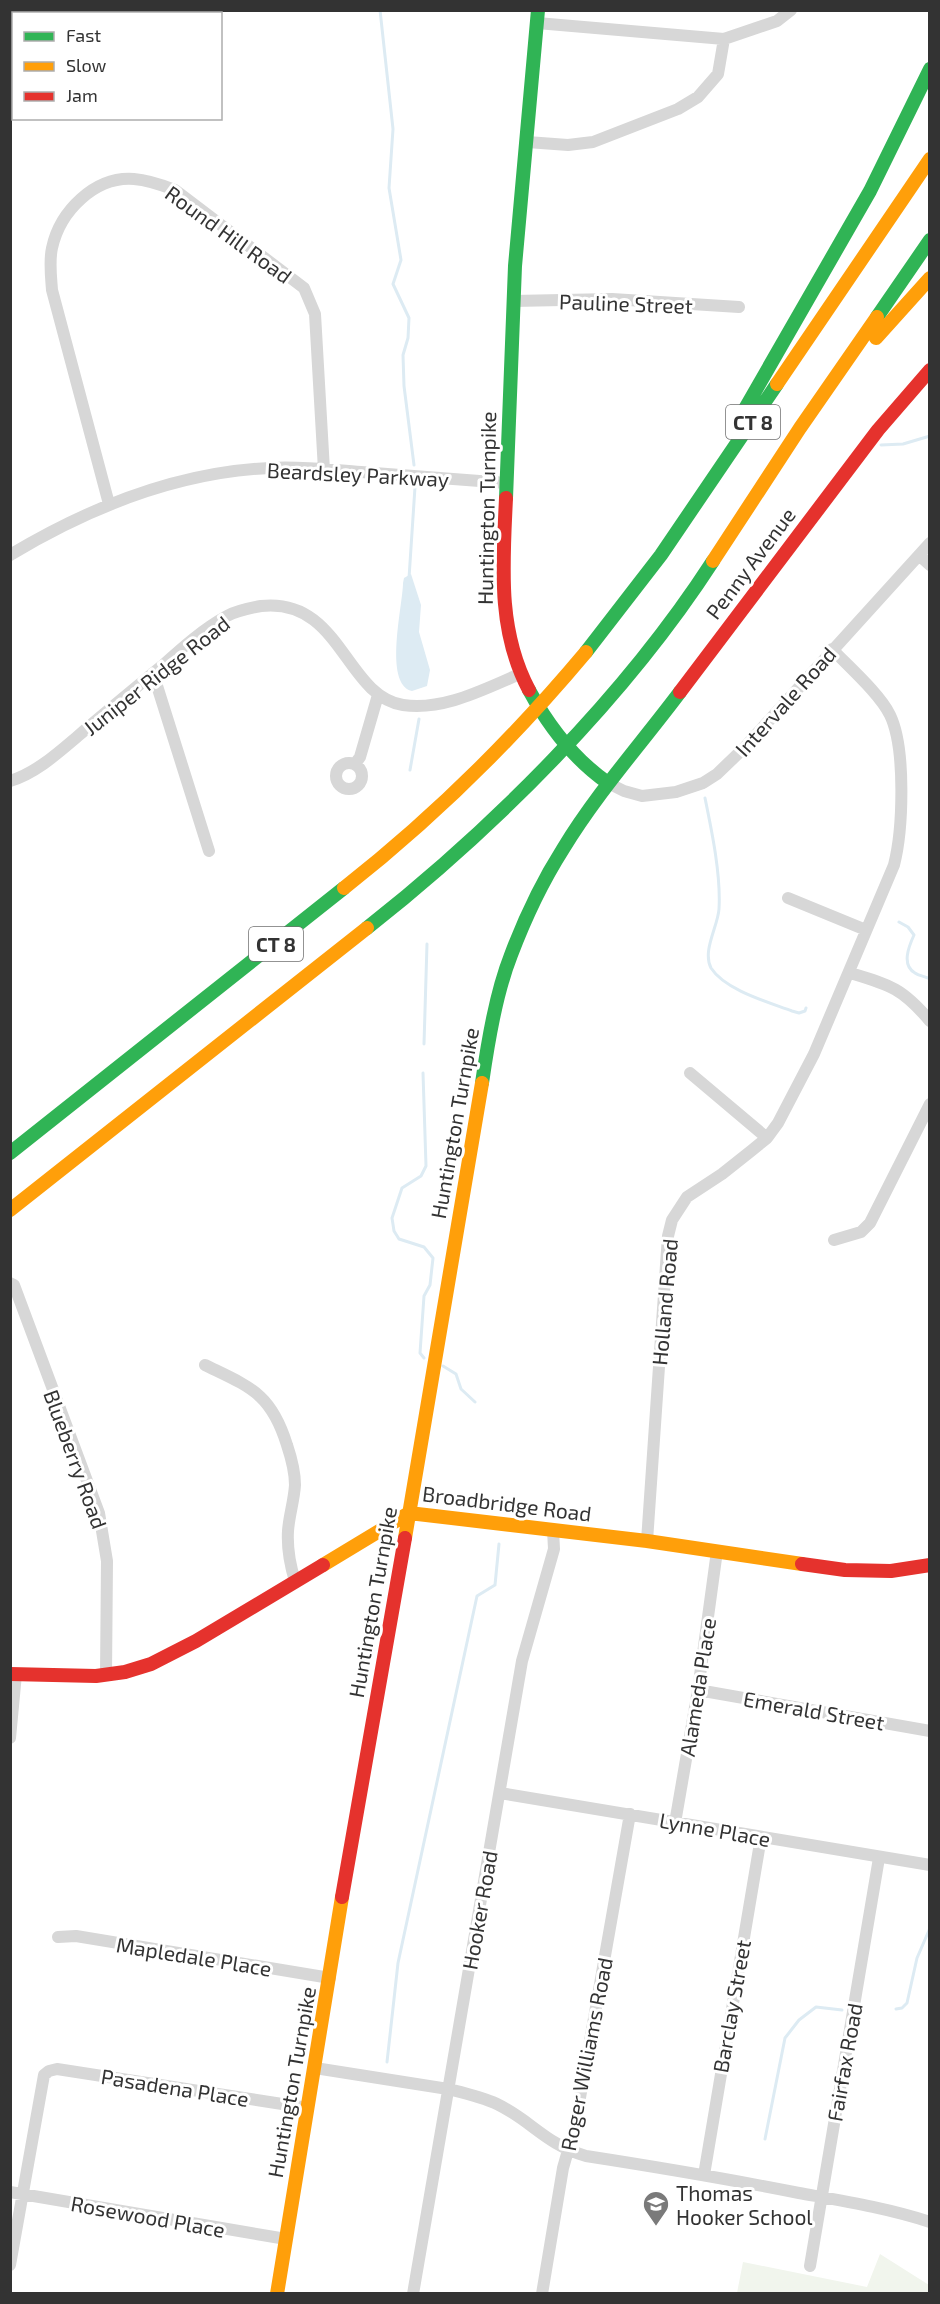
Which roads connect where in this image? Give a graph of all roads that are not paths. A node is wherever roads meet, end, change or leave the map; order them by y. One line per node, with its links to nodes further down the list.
1 (791, 10): 3 (street)
2 (538, 17): 3 (street); 6 (main road, Huntington Turnpike)
3 (724, 39): 6 (street)
4 (930, 69): 8 (main road)
5 (930, 88): 8 (main road)
6 (527, 142): 11 (main road, Huntington Turnpike)
7 (930, 159): 20 (main road, CT 8)
8 (870, 191): 20 (main road)
9 (930, 240): 14 (main road, CT 8)
10 (930, 278): 14 (main road)
11 (513, 301): 12 (street, Pauline Street); 16 (main road, Huntington Turnpike)
12 (739, 307)
13 (930, 370): 29 (main road, Penny Avenue)
14 (801, 428): 38 (main road, CT 8)
15 (324, 470): 16 (street, Beardsley Parkway); 17 (street, Beardsley Parkway); 17 (street, Round Hill Road)
16 (506, 483): 25 (main road, Huntington Turnpike)
17 (110, 504): 19 (street, Beardsley Parkway)
18 (930, 543): 21 (street, Intervale Road)
19 (10, 555)
20 (661, 555): 39 (main road, CT 8)
21 (919, 555): 22 (street); 23 (street, Intervale Road)
22 (930, 565)
23 (832, 649): 29 (street, Intervale Road); 32 (street, Holland Road)
24 (153, 673): 26 (street, Juniper Ridge Road); 28 (street, Juniper Ridge Road); 30 (street)
25 (520, 674): 26 (street); 29 (main road, Huntington Turnpike)
26 (378, 695): 27 (street)
27 (355, 764)
28 (10, 781)
29 (608, 783): 45 (main road, Huntington Turnpike)
30 (209, 851)
31 (789, 898): 32 (street)
32 (866, 930): 33 (street, Holland Road)
33 (850, 973): 34 (street); 37 (street, Holland Road)
34 (930, 1021)
35 (690, 1073): 37 (street)
36 (930, 1104): 42 (street)
37 (767, 1138): 47 (street, Holland Road)
38 (102, 1139): 40 (main road, CT 8); 41 (main road)
39 (10, 1153)
40 (10, 1210)
41 (10, 1221)
42 (834, 1240)
43 (12, 1284): 52 (street, Blueberry Road)
44 (205, 1365): 50 (street)
45 (409, 1513): 46 (main road, Broadbridge Road); 50 (main road, Broadbridge Road); 63 (main road, Huntington Turnpike)
46 (553, 1530): 47 (main road, Broadbridge Road); 56 (street, Hooker Road)
47 (647, 1541): 48 (main road, Broadbridge Road)
48 (717, 1551): 49 (main road, Broadbridge Road); 53 (street, Alameda Place)
49 (930, 1565)
50 (295, 1581): 52 (main road, Broadbridge Road)
51 (13, 1674): 52 (main road, Broadbridge Road); 55 (street)
52 (106, 1675)
53 (698, 1690): 54 (street, Emerald Street); 58 (street, Alameda Place)
54 (930, 1731)
55 (10, 1738)
56 (500, 1793): 57 (street, Lynne Place); 65 (street, Hooker Road)
57 (630, 1814): 58 (street, Lynne Place); 67 (street, Roger Williams Road)
58 (675, 1822): 59 (street, Lynne Place)
59 (761, 1837): 60 (street, Lynne Place); 68 (street, Barclay Street)
60 (879, 1858): 61 (street, Lynne Place); 70 (street, Fairfax Road)
61 (930, 1865)
62 (58, 1936): 63 (street, Mapledale Place)
63 (330, 1978): 64 (main road, Huntington Turnpike)
64 (315, 2068): 65 (street); 66 (main road, Huntington Turnpike)
65 (448, 2089): 67 (street); 76 (street, Hooker Road)
66 (308, 2108): 69 (street, Pasadena Place); 72 (main road, Huntington Turnpike)
67 (568, 2151): 68 (street); 77 (street, Roger Williams Road)
68 (704, 2175): 70 (street)
69 (16, 2193): 72 (street, Rosewood Place); 73 (street)
70 (820, 2197): 71 (street); 74 (street, Fairfax Road)
71 (930, 2222)
72 (286, 2239): 75 (main road, Huntington Turnpike)
73 (10, 2265)
74 (810, 2266)
75 (276, 2294)
76 (413, 2294)
77 (542, 2294)

